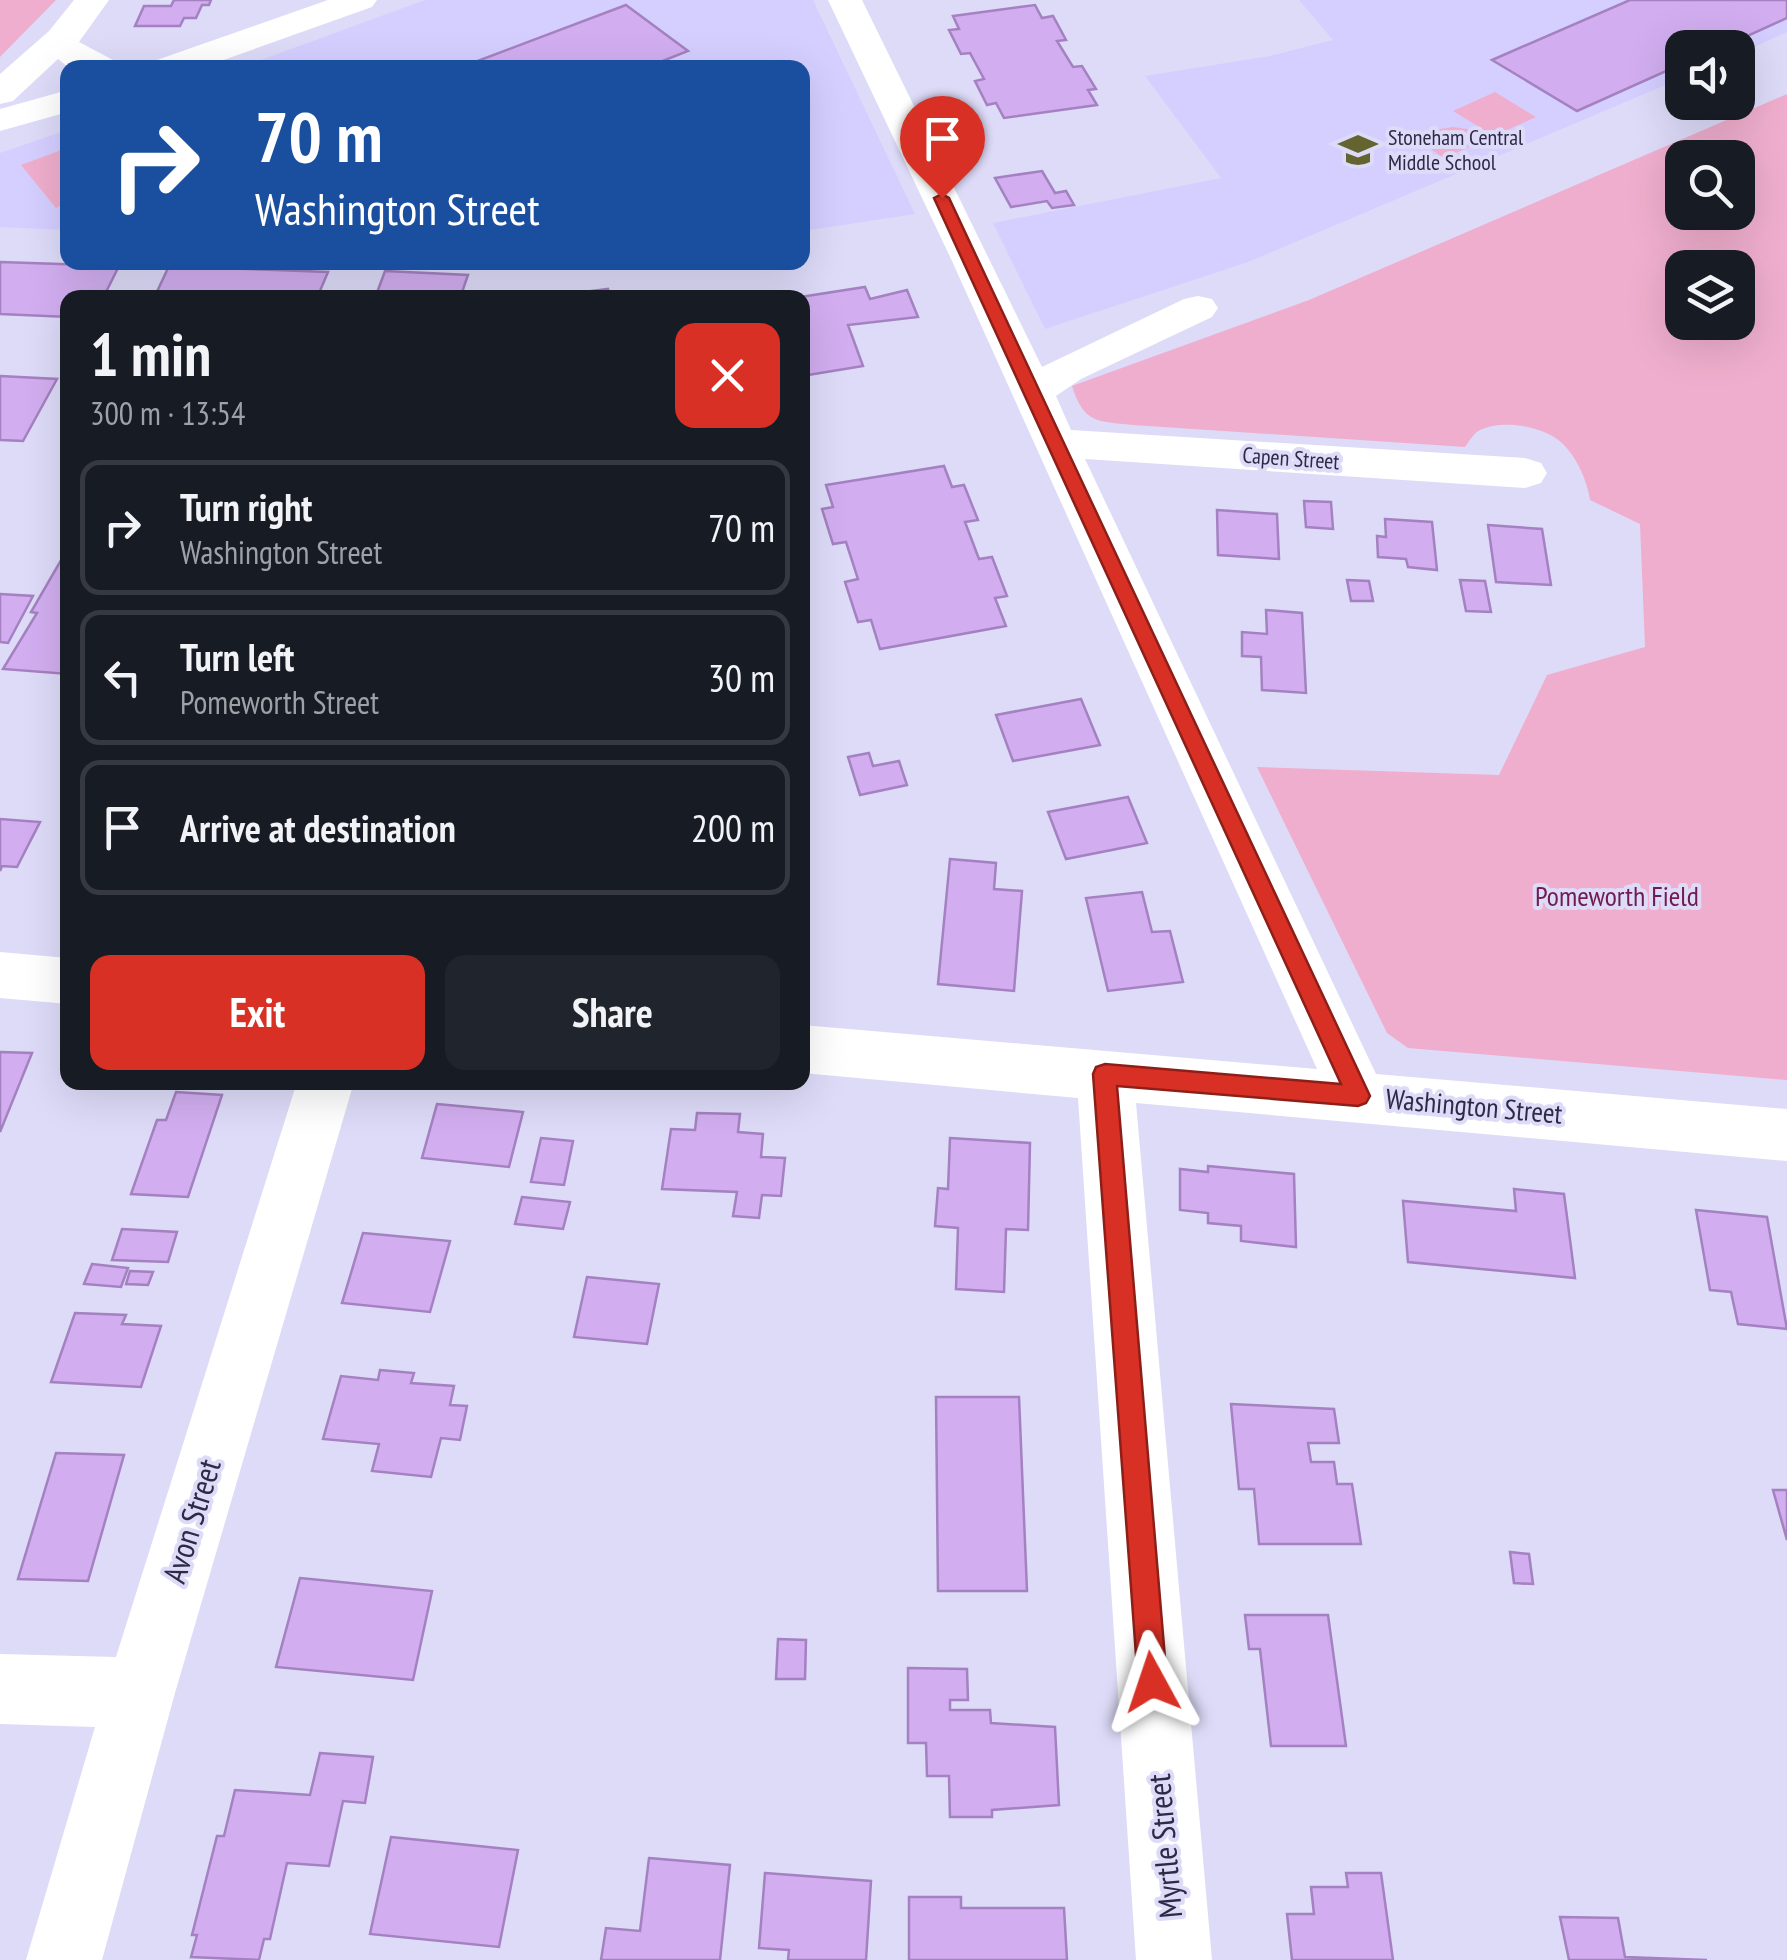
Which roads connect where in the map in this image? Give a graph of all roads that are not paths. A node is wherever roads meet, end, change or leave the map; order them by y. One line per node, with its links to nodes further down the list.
1 (92, 0): 4 (street)
2 (360, 0): 6 (street)
3 (845, 0): 11 (street)
4 (60, 38): 5 (street); 7 (street)
5 (84, 60)
6 (189, 60)
7 (0, 93)
8 (60, 103): 9 (street)
9 (0, 120)
10 (1198, 308): 11 (street)
11 (1032, 392): 12 (street)
12 (1056, 443): 13 (street, Capen Street); 19 (street)
13 (1525, 473)
14 (0, 974): 15 (street)
15 (60, 980)
16 (810, 1050): 17 (street, Washington Street)
17 (1105, 1074): 19 (street, Washington Street); 24 (street, Myrtle Street)
18 (324, 1090): 22 (street, Avon Street)
19 (1358, 1096): 20 (street, Washington Street)
20 (1787, 1135)
21 (0, 1689): 22 (street)
22 (140, 1693): 23 (street, Avon Street)
23 (64, 1960)
24 (1174, 1960)

